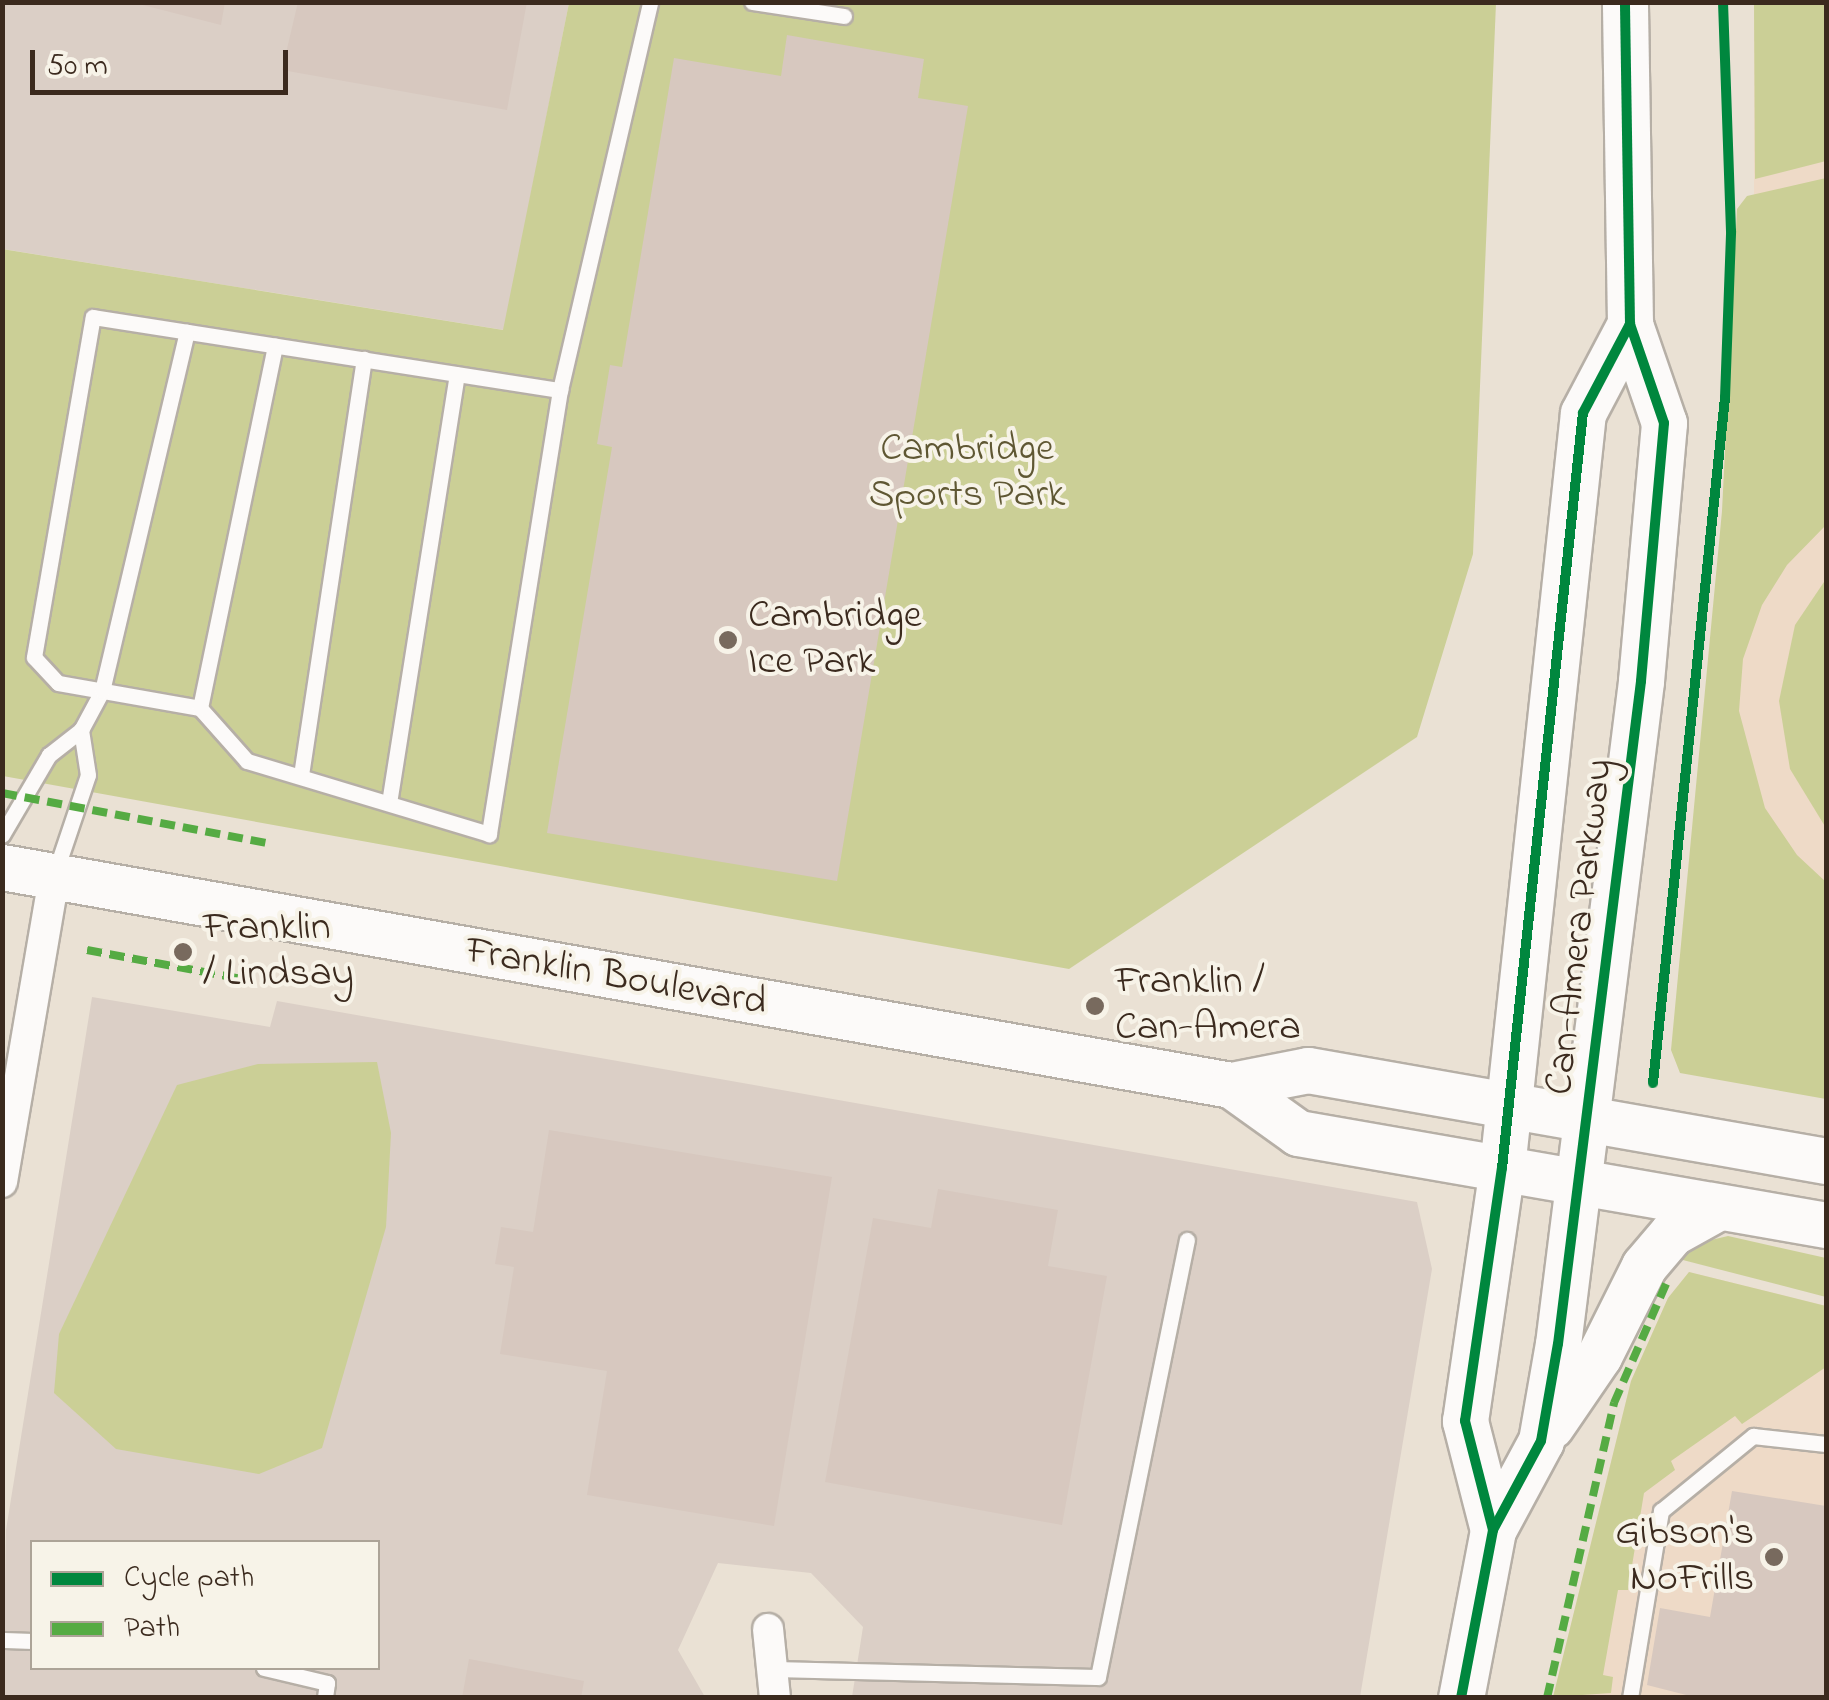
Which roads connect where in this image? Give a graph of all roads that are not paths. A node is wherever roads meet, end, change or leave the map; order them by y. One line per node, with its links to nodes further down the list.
1 (650, 2): 10 (lane)
2 (752, 2): 4 (lane)
3 (1625, 2): 5 (main road, Can-Amera Parkway)
4 (844, 16)
5 (1630, 324): 20 (main road, Can-Amera Parkway); 21 (main road, Can-Amera Parkway)
6 (187, 332): 7 (lane); 11 (lane); 11 (lane)
7 (275, 346): 8 (lane); 12 (lane)
8 (364, 360): 9 (lane); 14 (lane)
9 (457, 374): 10 (lane); 15 (lane)
10 (560, 390): 15 (lane)
11 (102, 691): 12 (lane); 13 (lane)
12 (200, 708): 14 (lane)
13 (80, 730): 16 (lane); 18 (lane)
14 (301, 775): 15 (lane)
15 (389, 803)
16 (2, 834)
17 (2, 867): 18 (main road, Franklin Boulevard)
18 (54, 877): 19 (main road, Franklin Boulevard); 24 (street)
19 (1231, 1085): 20 (main road, Franklin Boulevard); 23 (main road, Franklin Boulevard)
20 (1509, 1105): 21 (main road, Franklin Boulevard); 23 (main road, Can-Amera Parkway)
21 (1587, 1119): 22 (main road, Franklin Boulevard); 25 (main road, Can-Amera Parkway)
22 (1826, 1161)
23 (1502, 1168): 25 (main road, Franklin Boulevard); 31 (main road, Can-Amera Parkway)
24 (2, 1182)
25 (1579, 1182): 26 (main road, Franklin Boulevard); 29 (main road, Can-Amera Parkway)
26 (1720, 1207): 27 (main road, Franklin Boulevard); 29 (main road)
27 (1826, 1226)
28 (1187, 1240): 36 (lane)
29 (1540, 1440): 31 (main road, Can-Amera Parkway)
30 (1826, 1444): 39 (lane)
31 (1493, 1530): 38 (main road, Can-Amera Parkway)
32 (768, 1629): 36 (street)
33 (2, 1640): 34 (lane)
34 (30, 1641)
35 (273, 1670): 37 (lane)
36 (774, 1683)
37 (325, 1698)
38 (1461, 1698)
39 (1630, 1698)

